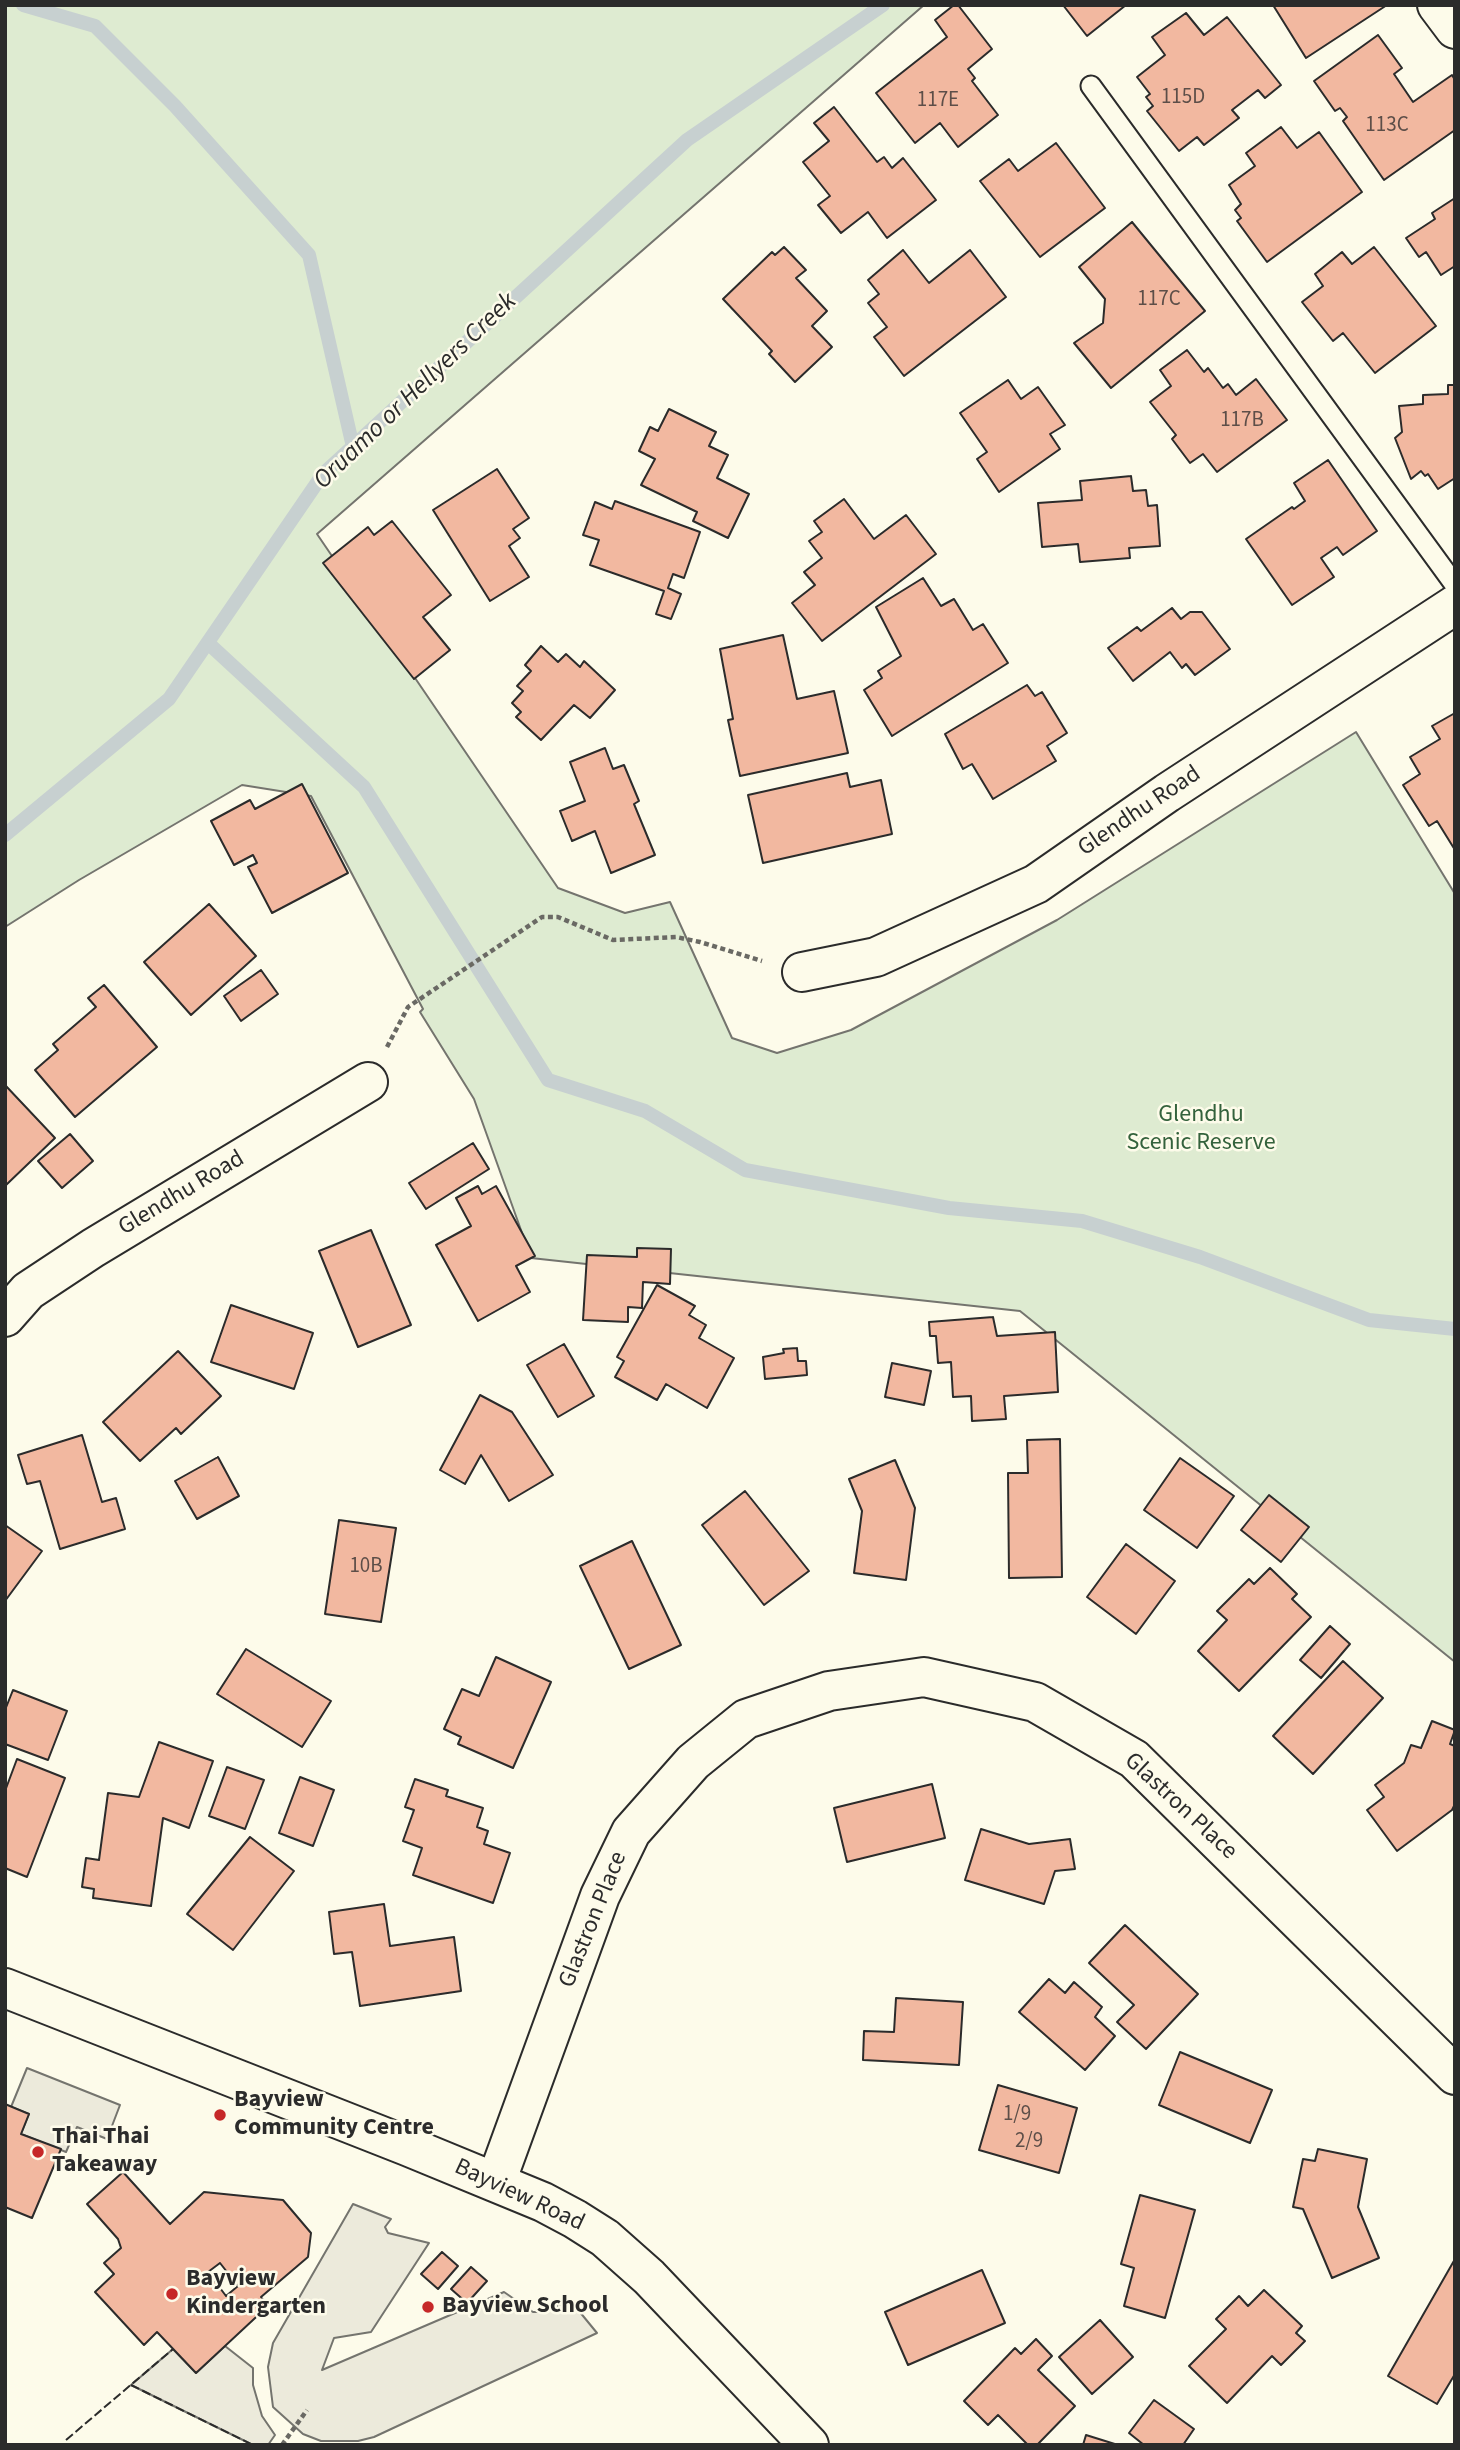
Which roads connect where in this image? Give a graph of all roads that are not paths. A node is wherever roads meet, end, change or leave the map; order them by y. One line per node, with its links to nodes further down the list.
1 (1437, 5): 2 (street)
2 (1455, 29)
3 (1091, 86): 4 (lane)
4 (1455, 585)
5 (1455, 605): 6 (street, Glendhu Road)
6 (802, 972)
7 (368, 1082): 8 (street, Glendhu Road)
8 (5, 1317)
9 (5, 1988): 11 (street, Bayview Road)
10 (1455, 2076): 11 (street, Glastron Place)
11 (496, 2182): 12 (street, Bayview Road)
12 (808, 2445)

